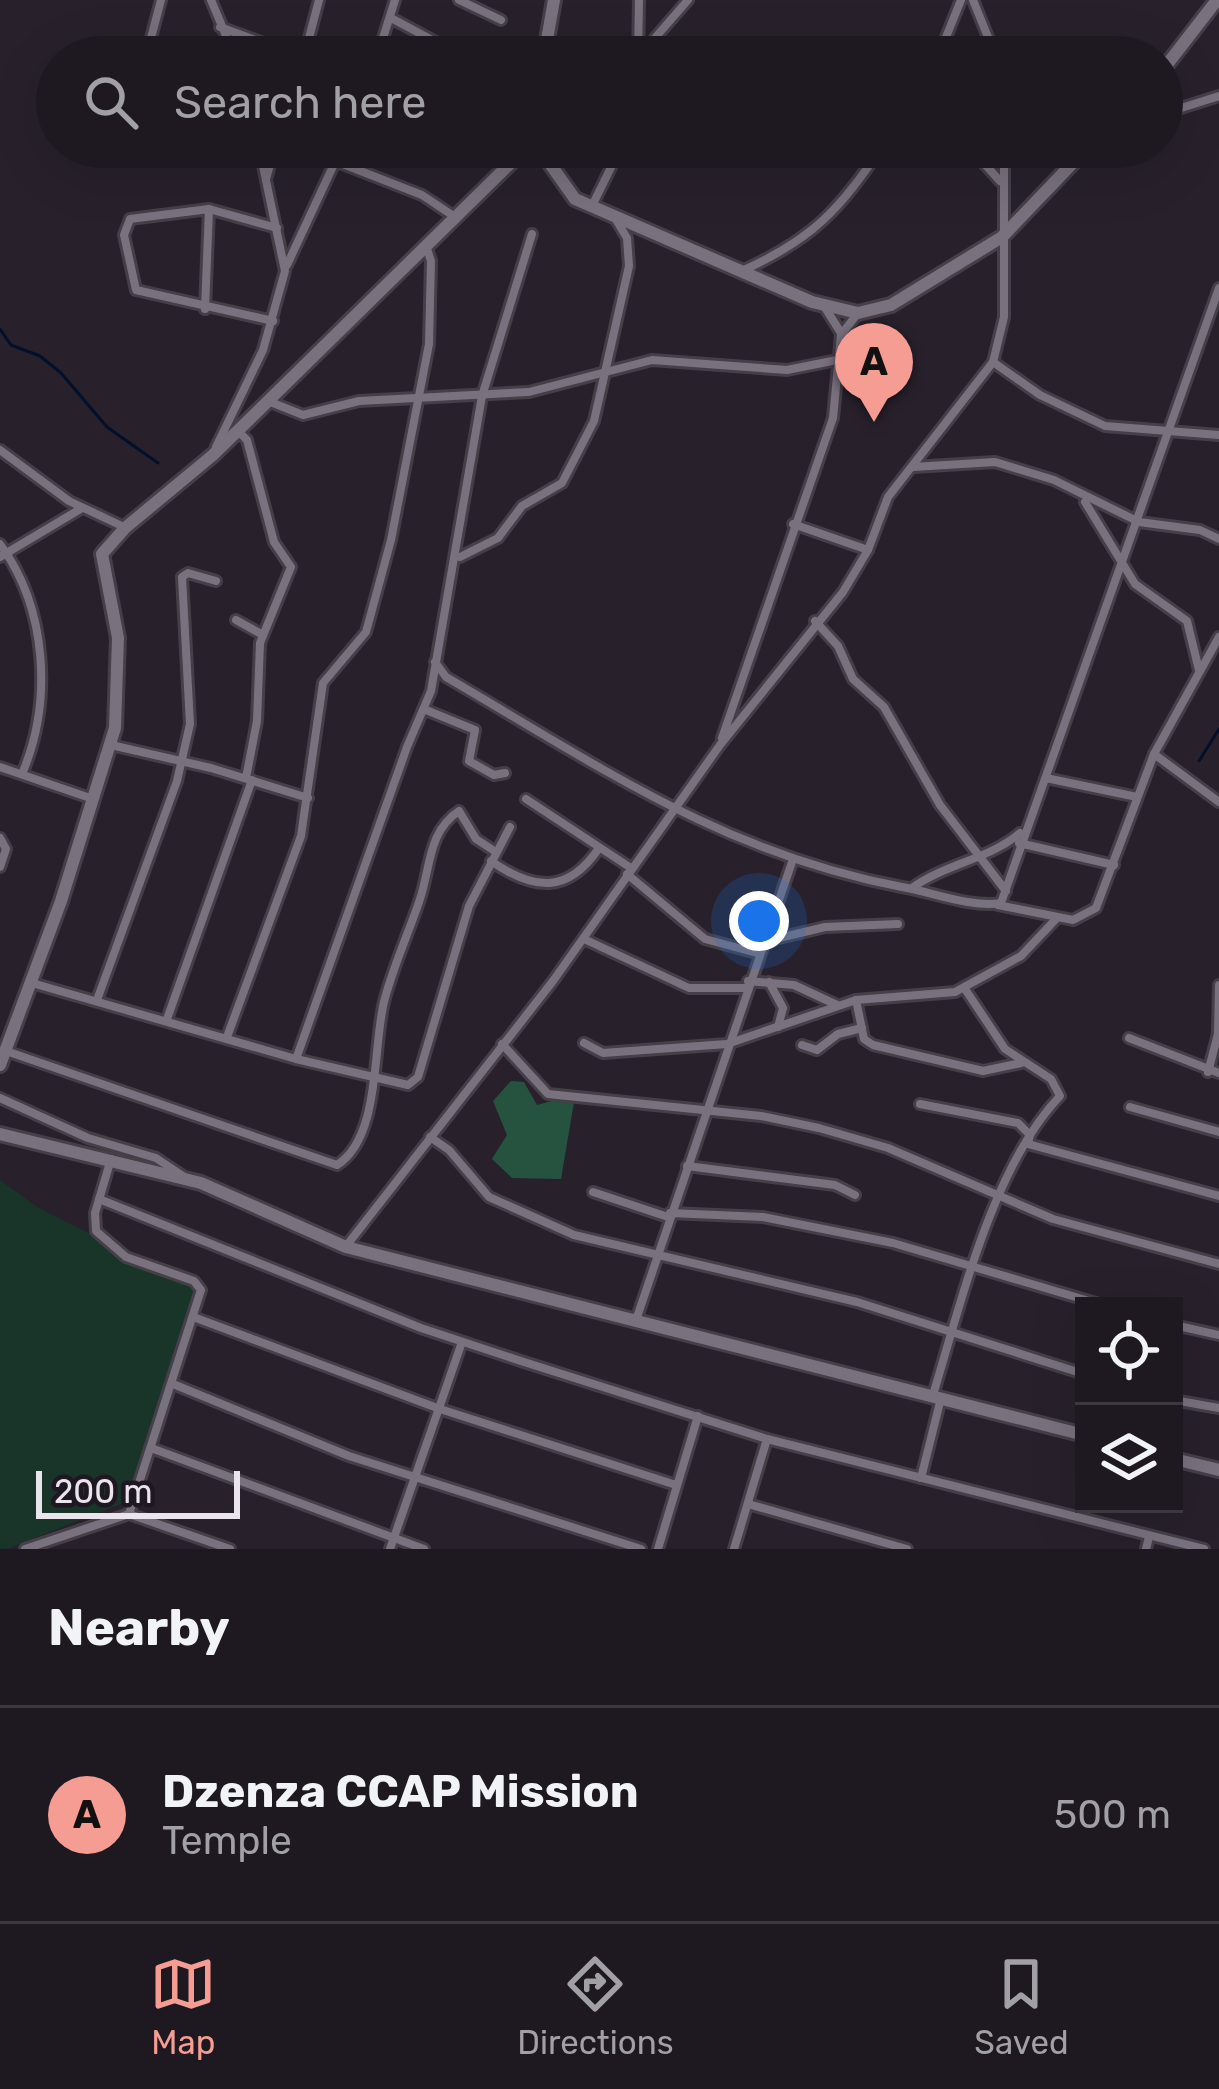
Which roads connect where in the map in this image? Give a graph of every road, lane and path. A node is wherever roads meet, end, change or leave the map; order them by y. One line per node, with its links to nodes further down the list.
1 (161, 0): 16 (street)
2 (199, 0): 11 (street)
3 (319, 0): 19 (street)
4 (395, 0): 13 (street)
5 (459, 0): 14 (street)
6 (554, 0): 22 (street)
7 (639, 0): 23 (street)
8 (961, 0): 25 (street)
9 (973, 0): 26 (street)
10 (1217, 0): 27 (street)
11 (211, 1): 15 (street)
12 (683, 2): 24 (street)
13 (391, 18): 20 (street); 21 (street)
14 (501, 20)
15 (220, 27): 17 (street); 18 (street)
16 (152, 36)
17 (225, 36)
18 (245, 36)
19 (309, 36)
20 (384, 36)
21 (425, 36)
22 (548, 36)
23 (638, 36)
24 (657, 36)
25 (946, 36)
26 (988, 36)
27 (1183, 44)
28 (1219, 96): 29 (street)
29 (1183, 107)
30 (263, 168): 41 (street)
31 (269, 168): 41 (street)
32 (331, 168): 52 (street)
33 (355, 168): 46 (street)
34 (505, 168): 46 (street)
35 (552, 168): 43 (street)
36 (611, 168): 43 (street)
37 (866, 168): 51 (street)
38 (988, 168): 42 (street)
39 (1002, 168): 42 (street)
40 (1068, 168): 49 (street)
41 (266, 181): 47 (street)
42 (1001, 183): 49 (street)
43 (592, 206): 45 (street)
44 (209, 209): 47 (street); 55 (street); 55 (street)
45 (612, 214): 51 (street); 63 (street)
46 (455, 217): 50 (street)
47 (277, 228): 52 (street)
48 (532, 234): 64 (street)
49 (1002, 237): 56 (street); 62 (street)
50 (425, 245): 65 (street); 66 (street)
51 (744, 270): 54 (street)
52 (284, 271): 57 (street)
53 (1219, 288): 59 (street)
54 (823, 306): 56 (street); 58 (street)
55 (205, 309): 57 (street)
56 (858, 313): 58 (street)
57 (273, 321): 71 (street)
58 (841, 335): 61 (street)
59 (1203, 335): 60 (street); 68 (street)
60 (1219, 338)
61 (837, 360): 63 (street); 76 (street)
62 (992, 362): 68 (street); 72 (street)
63 (604, 373): 64 (street); 82 (street)
64 (482, 396): 66 (street); 82 (street)
65 (267, 400): 66 (street); 67 (street)
66 (421, 400): 102 (street)
67 (238, 431): 71 (street); 87 (street)
68 (1169, 431): 69 (street); 75 (street)
69 (1219, 435)
70 (0, 450): 74 (street)
71 (213, 455): 77 (street)
72 (911, 467): 73 (street); 80 (street)
73 (1080, 497): 75 (street); 83 (street)
74 (82, 508): 77 (street); 81 (street)
75 (1139, 522): 78 (street); 83 (street)
76 (794, 524): 80 (street); 93 (street)
77 (125, 528): 92 (street)
78 (1218, 537)
79 (0, 544): 81 (street)
80 (868, 550): 86 (street)
81 (3, 555): 98 (street)
82 (458, 558): 89 (street)
83 (1124, 563): 90 (street); 99 (street)
84 (216, 581): 95 (street)
85 (236, 620): 87 (street)
86 (815, 621): 93 (street); 112 (street)
87 (263, 635): 100 (street)
88 (1219, 637): 90 (street)
89 (435, 662): 91 (street); 106 (street)
90 (1199, 670): 94 (street)
91 (426, 710): 97 (street); 142 (street)
92 (111, 746): 95 (street); 104 (street)
93 (720, 746): 106 (street)
94 (1154, 754): 101 (street); 105 (street)
95 (182, 760): 100 (street); 130 (street)
96 (0, 767): 98 (street)
97 (505, 773)
98 (22, 774): 104 (street)
99 (1046, 778): 101 (street); 108 (street)
100 (249, 779): 102 (street); 133 (street)
101 (1137, 797): 115 (street)
102 (308, 798): 136 (street)
103 (526, 799): 111 (street)
104 (93, 800): 126 (street)
105 (1219, 802)
106 (675, 812): 114 (street); 117 (street)
107 (510, 827): 113 (street)
108 (1025, 827): 110 (street); 112 (street)
109 (0, 838): 116 (street)
110 (1019, 843): 115 (street); 119 (street)
111 (599, 848): 113 (street); 117 (street)
112 (981, 856): 118 (street); 119 (street)
113 (493, 857): 146 (street); 146 (street)
114 (792, 862): 118 (street); 124 (street)
115 (1114, 865): 121 (street)
116 (0, 867)
117 (629, 872): 123 (street); 124 (street)
118 (911, 889): 120 (street)
119 (1006, 891): 120 (street)
120 (997, 905): 121 (street)
121 (1056, 919): 129 (street)
122 (898, 923): 124 (street)
123 (584, 939): 127 (street); 139 (street)
124 (759, 948): 127 (street)
125 (768, 981): 127 (street); 132 (street); 134 (street)
126 (32, 983): 130 (street); 143 (street)
127 (747, 984): 140 (street)
128 (1219, 985): 145 (street)
129 (965, 989): 131 (street); 144 (street)
130 (97, 1000): 133 (street)
131 (856, 1000): 132 (street); 135 (street)
132 (839, 1006): 134 (street)
133 (167, 1019): 136 (street)
134 (778, 1027): 140 (street)
135 (862, 1028): 141 (street); 144 (street)
136 (226, 1037): 142 (street)
137 (1129, 1038): 145 (street)
138 (584, 1042): 140 (street)
139 (502, 1044): 150 (street); 153 (street)
140 (727, 1044): 150 (street)
141 (802, 1045)
142 (296, 1059): 146 (street)
143 (2, 1060): 146 (street)
144 (1024, 1062): 154 (street)
145 (1214, 1073)
146 (376, 1076)
147 (0, 1098): 157 (street)
148 (920, 1104): 154 (street)
149 (1130, 1108): 151 (street)
150 (705, 1110): 156 (street); 162 (street)
151 (1219, 1132)
152 (0, 1134): 155 (street)
153 (430, 1137): 164 (street); 165 (street)
154 (1028, 1144): 160 (street); 162 (street)
155 (111, 1159): 157 (street); 161 (street)
156 (686, 1166): 159 (street); 163 (street)
157 (186, 1178): 164 (street)
158 (592, 1192): 163 (street)
159 (855, 1195)
160 (1219, 1196)
161 (99, 1199): 169 (street); 174 (street)
162 (1000, 1199): 166 (street); 167 (street)
163 (669, 1215): 165 (street); 167 (street)
164 (346, 1246): 170 (street)
165 (656, 1252): 170 (street); 172 (street)
166 (1219, 1264)
167 (976, 1265): 168 (street); 172 (street)
168 (1077, 1297)
169 (196, 1318): 176 (street); 180 (street)
170 (635, 1321): 177 (street)
171 (1183, 1327): 173 (street)
172 (953, 1330): 175 (street); 177 (street)
173 (1219, 1335)
174 (462, 1342): 180 (street); 181 (street)
175 (1075, 1371)
176 (173, 1384): 184 (street); 187 (street)
177 (937, 1397): 182 (street); 188 (street)
178 (1183, 1402): 179 (street)
179 (1219, 1408)
180 (440, 1409): 187 (street); 189 (street)
181 (698, 1416): 183 (street); 189 (street)
182 (1075, 1433)
183 (766, 1439): 188 (street); 190 (street)
184 (151, 1448): 191 (street); 193 (street)
185 (1183, 1461): 186 (street)
186 (1219, 1470)
187 (415, 1478): 193 (street); 198 (street)
188 (921, 1478): 192 (street)
189 (676, 1485): 199 (street)
190 (748, 1504): 200 (street); 201 (street)
191 (129, 1514): 194 (street); 195 (street)
192 (1149, 1537): 202 (street); 203 (street)
193 (393, 1538): 196 (street); 197 (street)
194 (25, 1549)
195 (230, 1549)
196 (389, 1549)
197 (424, 1549)
198 (641, 1549)
199 (658, 1549)
200 (734, 1549)
201 (907, 1549)
202 (1146, 1549)
203 (1204, 1549)

